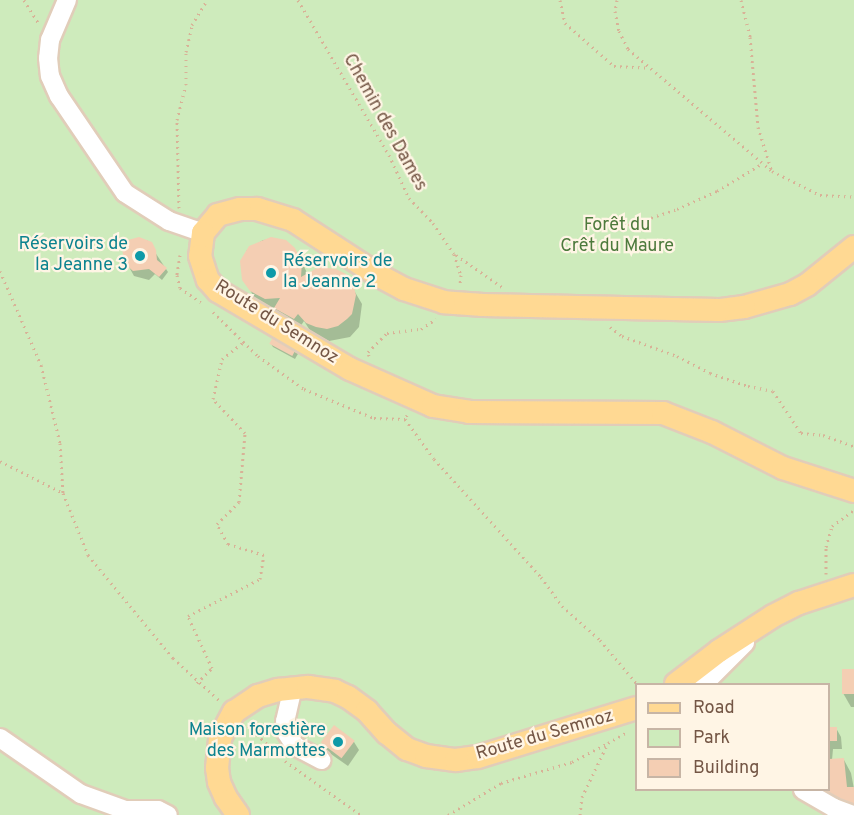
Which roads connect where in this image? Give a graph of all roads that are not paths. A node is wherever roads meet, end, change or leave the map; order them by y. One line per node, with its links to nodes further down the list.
1 (67, 0): 2 (street)
2 (200, 232): 3 (main road); 4 (main road, Route du Semnoz)
3 (854, 247)
4 (854, 491)
5 (854, 585): 6 (main road)
6 (788, 609): 7 (street); 8 (main road)
7 (721, 665): 9 (street); 10 (street)
8 (677, 683)
9 (693, 683)
10 (705, 683)
11 (293, 687): 12 (main road, Route du Semnoz); 14 (street); 17 (main road, Route du Semnoz)
12 (631, 717)
13 (0, 738): 16 (street)
14 (321, 760)
15 (805, 791): 18 (street)
16 (168, 815)
17 (238, 815)
18 (853, 815)

